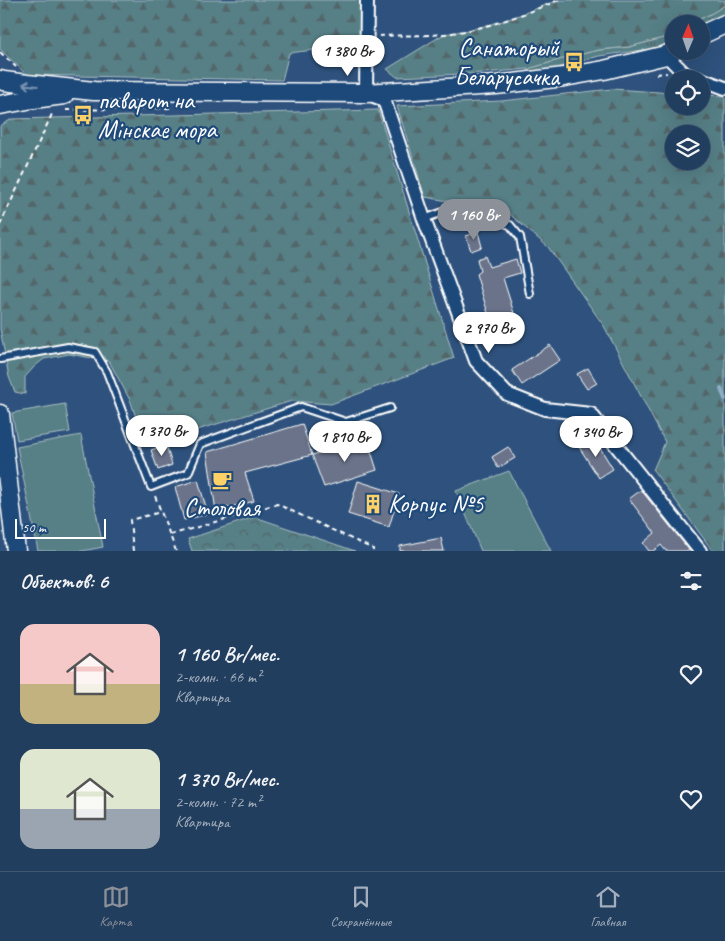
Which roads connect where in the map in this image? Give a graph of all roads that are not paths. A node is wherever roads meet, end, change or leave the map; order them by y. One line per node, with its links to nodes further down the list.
1 (367, 0): 9 (street)
2 (725, 24): 3 (street)
3 (710, 31)
4 (665, 54): 9 (street)
5 (0, 80): 8 (street, one-way to 5)
6 (710, 83): 7 (street)
7 (725, 88)
8 (94, 91): 9 (street); 10 (street)
9 (366, 93): 11 (street)
10 (0, 105)
11 (424, 219): 12 (lane); 17 (street)
12 (530, 294)
13 (0, 359): 14 (lane)
14 (390, 408)
15 (0, 414): 16 (street)
16 (16, 551)
17 (700, 551)

